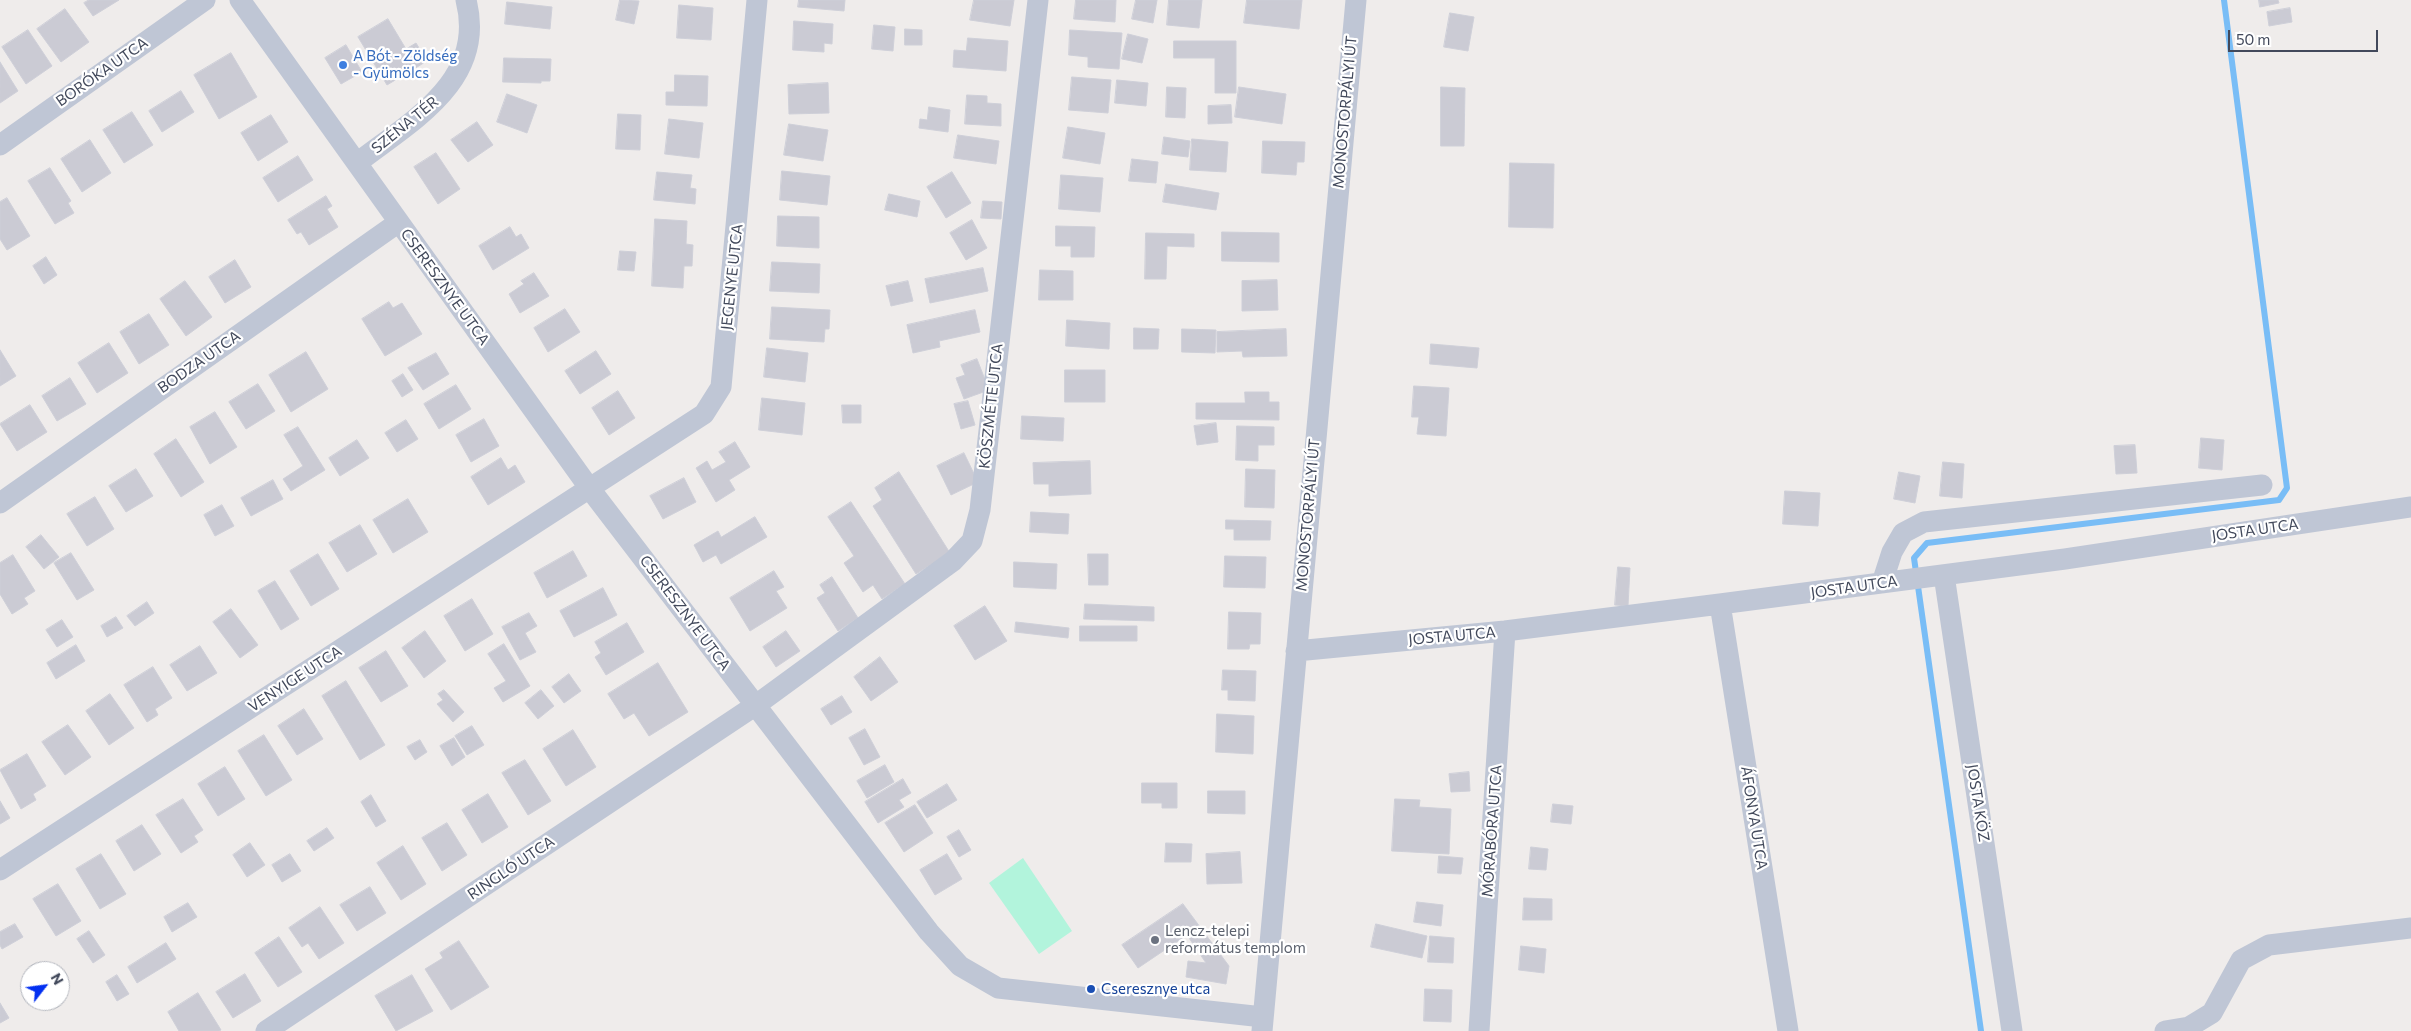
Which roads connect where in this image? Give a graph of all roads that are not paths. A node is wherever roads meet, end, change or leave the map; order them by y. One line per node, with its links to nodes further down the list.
1 (205, 0): 7 (street, BORÓKA UTCA)
2 (240, 0): 8 (street, CSERESZNYE UTCA)
3 (466, 0): 8 (street, SZÉNA TÉR)
4 (757, 0): 11 (street, JEGENYE UTCA)
5 (1038, 0): 19 (street, KÖSZMÉTE UTCA)
6 (1356, 0): 18 (street, MONOSTORPÁLYI ÚT)
7 (0, 145)
8 (357, 163): 9 (street, CSERESZNYE UTCA)
9 (399, 222): 11 (street, CSERESZNYE UTCA); 12 (street, BODZA UTCA)
10 (2262, 485): 15 (street)
11 (590, 489): 19 (street, CSERESZNYE UTCA); 20 (street, VENYIGE UTCA)
12 (0, 503)
13 (2411, 507): 14 (street, JOSTA UTCA)
14 (1935, 576): 15 (street, JOSTA UTCA); 26 (street, JOSTA KÖZ)
15 (1882, 583): 16 (street, JOSTA UTCA)
16 (1720, 604): 17 (street, JOSTA UTCA); 25 (street, ÁFONYA UTCA)
17 (1505, 632): 18 (street, JOSTA UTCA); 24 (street, MÓRABÓRA UTCA)
18 (1296, 651): 22 (street, MONOSTORPÁLYI ÚT)
19 (756, 705): 22 (street, CSERESZNYE UTCA); 23 (street, RINGLÓ UTCA)
20 (0, 870)
21 (2411, 928): 27 (street)
22 (1263, 1024)
23 (266, 1031)
24 (1479, 1031)
25 (1788, 1031)
26 (2012, 1031)
27 (2165, 1031)

